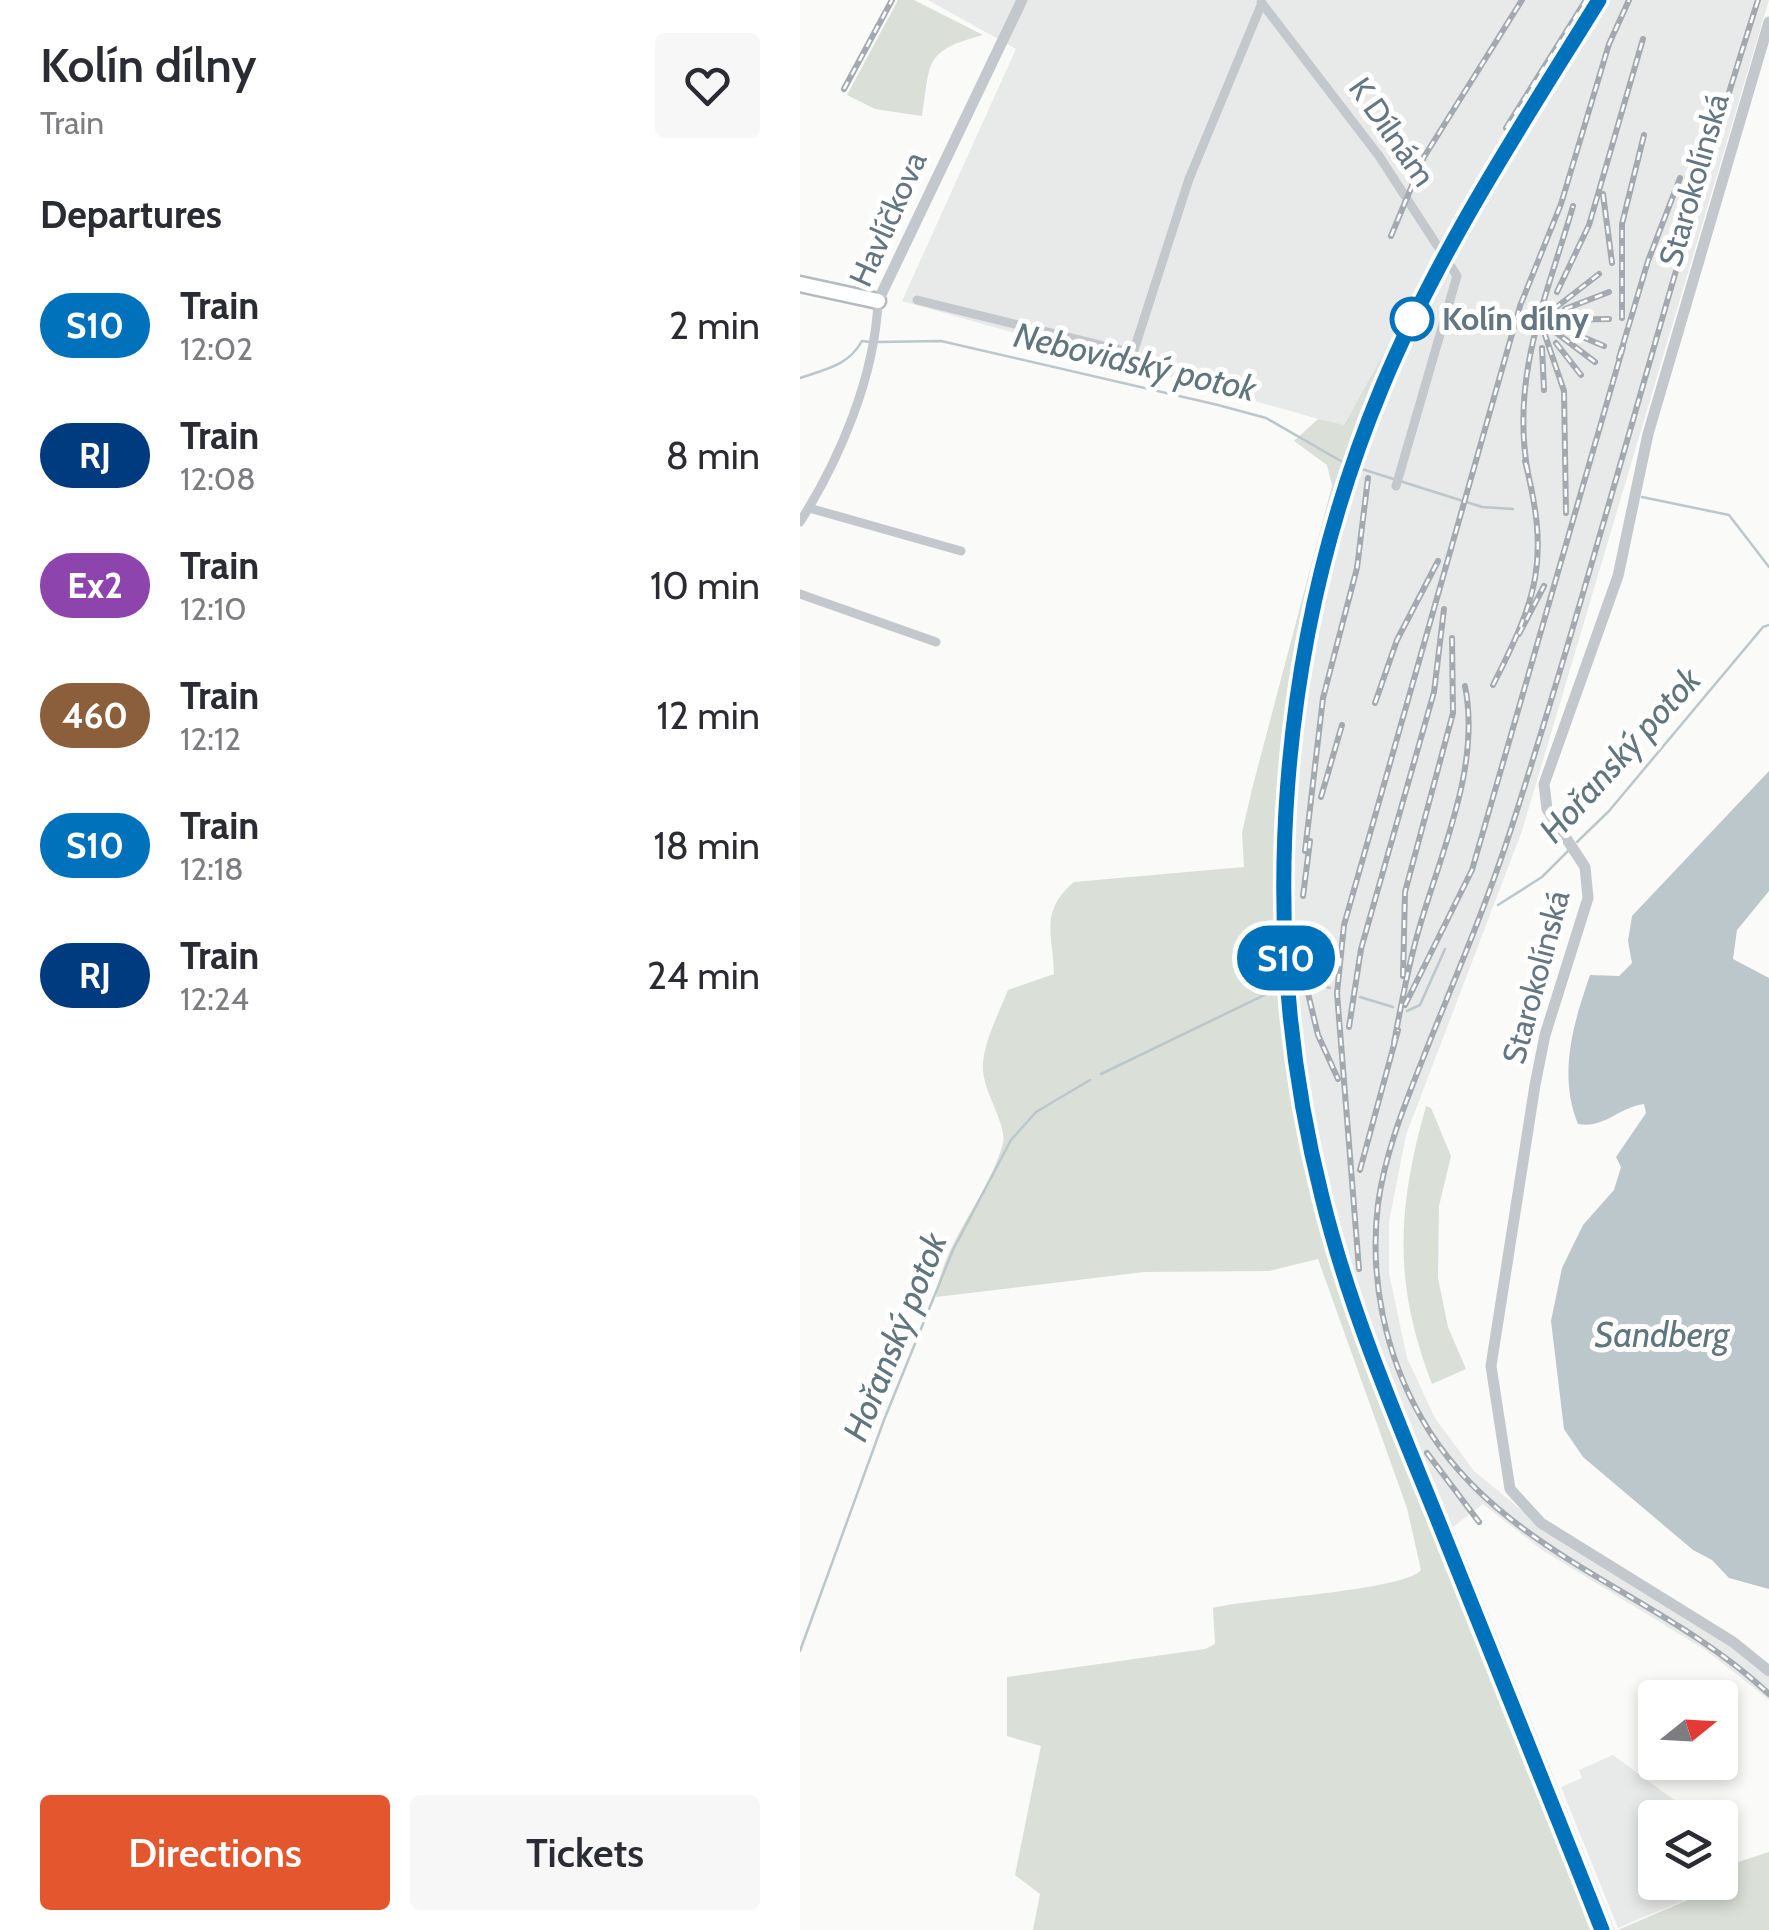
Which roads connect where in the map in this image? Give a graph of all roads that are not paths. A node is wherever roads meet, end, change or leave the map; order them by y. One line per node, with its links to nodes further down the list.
1 (1022, 0): 6 (street, Havlíčkova)
2 (1261, 2): 5 (street); 7 (street, K Dílnám)
3 (1769, 22): 13 (street, Starokolínská)
4 (800, 284): 6 (main road)
5 (918, 300)
6 (878, 301): 8 (street, Havlíčkova)
7 (1397, 481)
8 (809, 508): 9 (street, Havlíčkova); 10 (street)
9 (800, 522)
10 (961, 551)
11 (800, 594): 12 (street)
12 (936, 642)
13 (1769, 1672)

